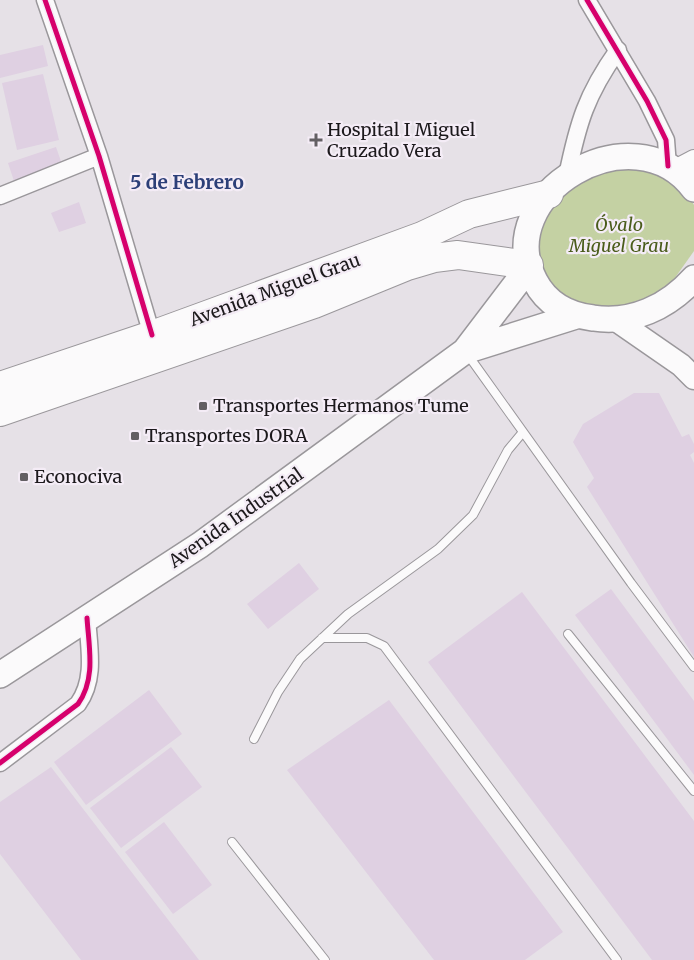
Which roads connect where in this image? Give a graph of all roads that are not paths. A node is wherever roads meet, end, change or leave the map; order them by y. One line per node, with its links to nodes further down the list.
1 (46, 0): 4 (street)
2 (586, 0): 3 (street)
3 (618, 50): 5 (street); 6 (street)
4 (99, 156): 8 (street); 13 (street)
5 (679, 165): 6 (main road); 7 (main road)
6 (558, 185): 9 (main road); 13 (highway, Avenida Miguel Grau)
7 (694, 189)
8 (1, 192)
9 (529, 266): 11 (main road); 14 (main road, Avenida Industrial); 17 (highway, Avenida Miguel Grau)
10 (694, 278): 12 (main road)
11 (576, 316): 12 (main road); 14 (main road, Avenida Industrial)
12 (616, 320): 15 (main road)
13 (152, 335): 16 (highway, Avenida Miguel Grau)
14 (465, 351): 18 (lane); 19 (main road, Avenida Industrial)
15 (694, 378)
16 (0, 386)
17 (0, 412)
18 (523, 432): 21 (lane); 22 (lane)
19 (87, 618): 23 (main road, Avenida Industrial); 25 (street)
20 (568, 634): 26 (lane)
21 (322, 638): 24 (lane); 29 (lane)
22 (694, 667)
23 (0, 675)
24 (254, 739)
25 (0, 763)
26 (694, 791)
27 (232, 842): 28 (lane)
28 (325, 960)
29 (617, 960)

